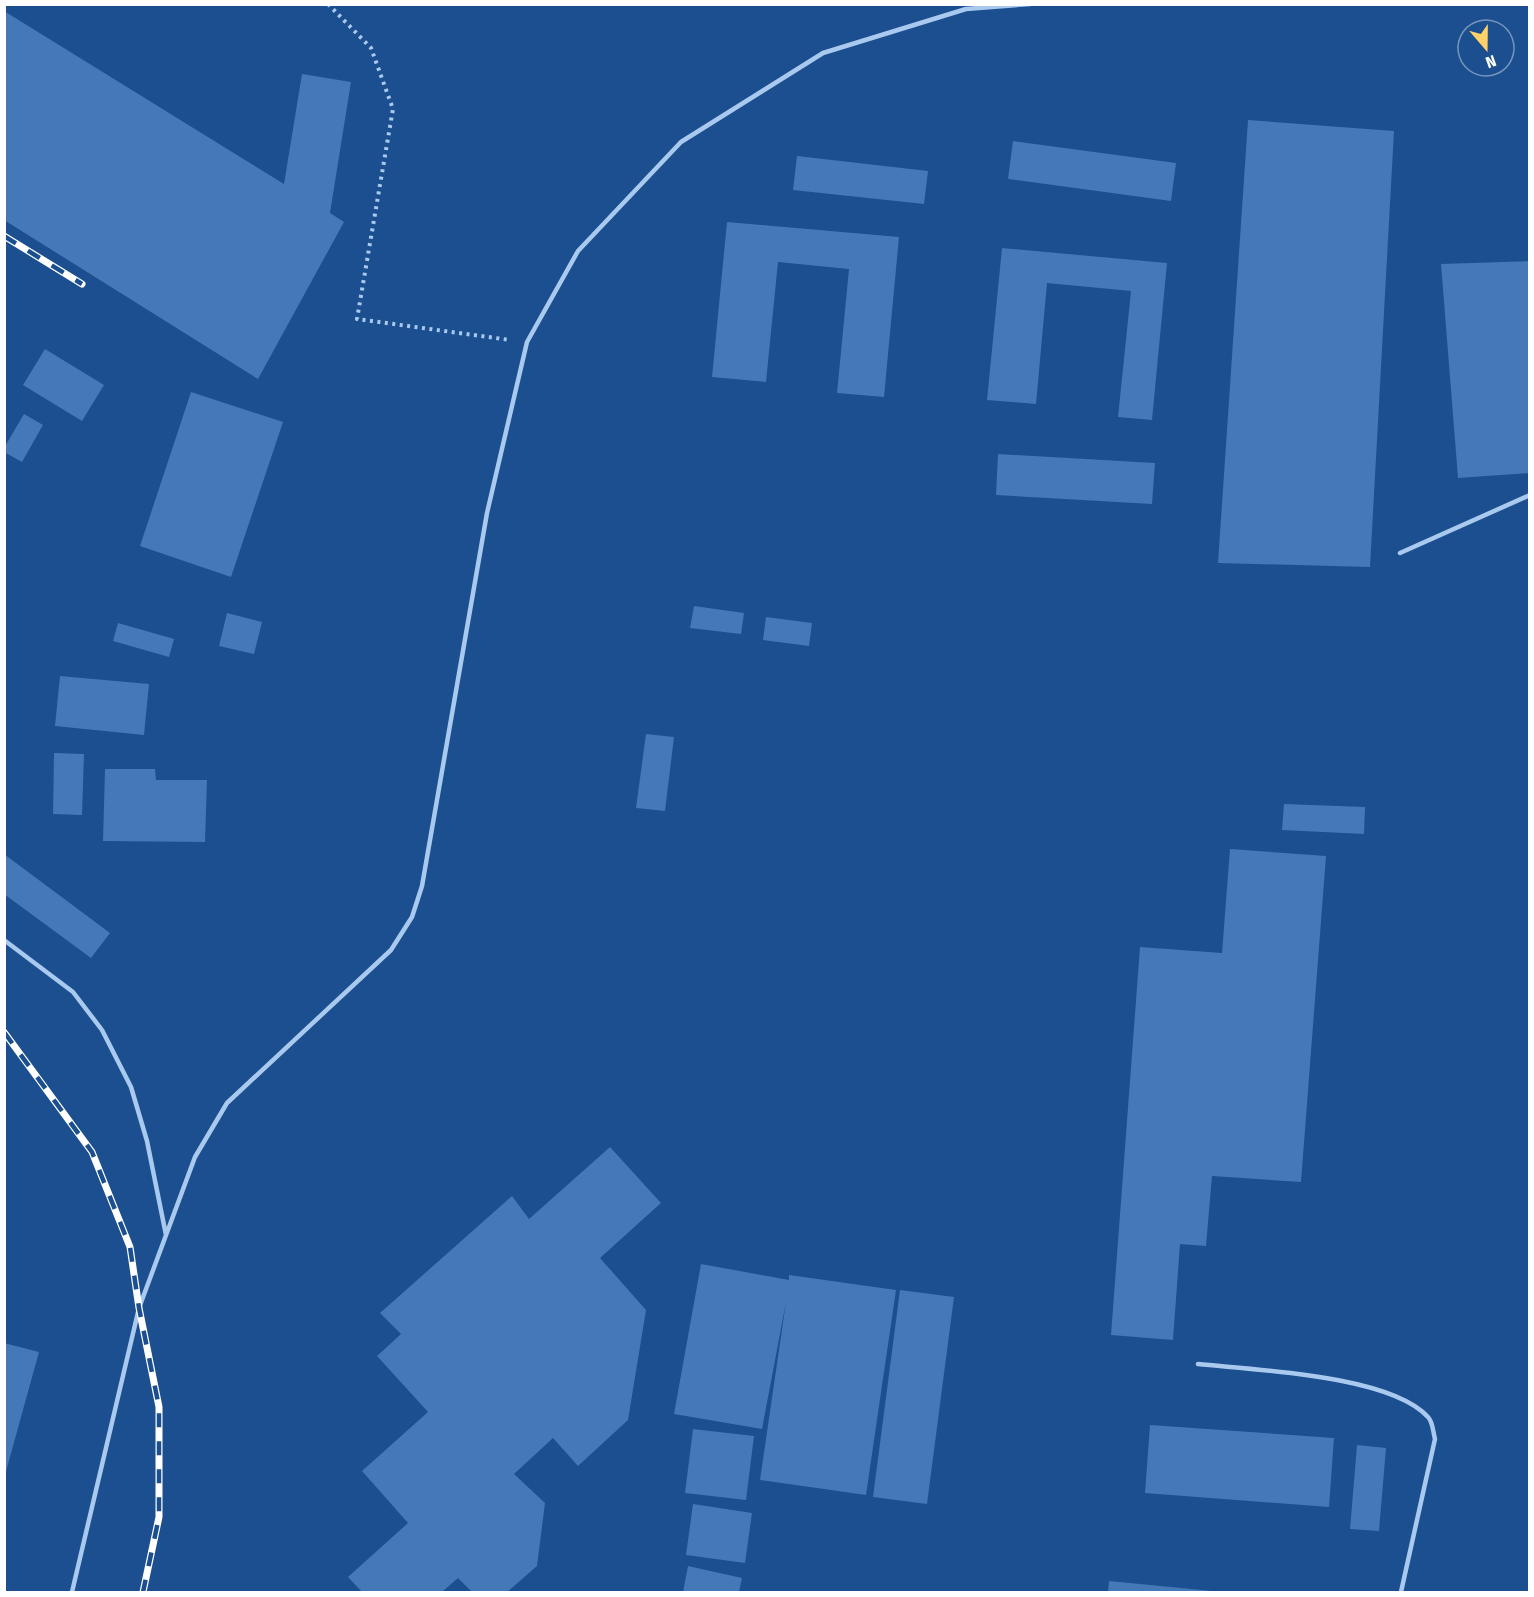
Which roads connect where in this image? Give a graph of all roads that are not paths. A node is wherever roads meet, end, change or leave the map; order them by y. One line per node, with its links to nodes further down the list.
1 (1030, 4): 5 (lane)
2 (1530, 495): 3 (lane)
3 (1400, 553)
4 (4, 940): 5 (lane)
5 (166, 1238): 7 (lane)
6 (1198, 1364): 8 (lane)
7 (72, 1593)
8 (1401, 1593)

